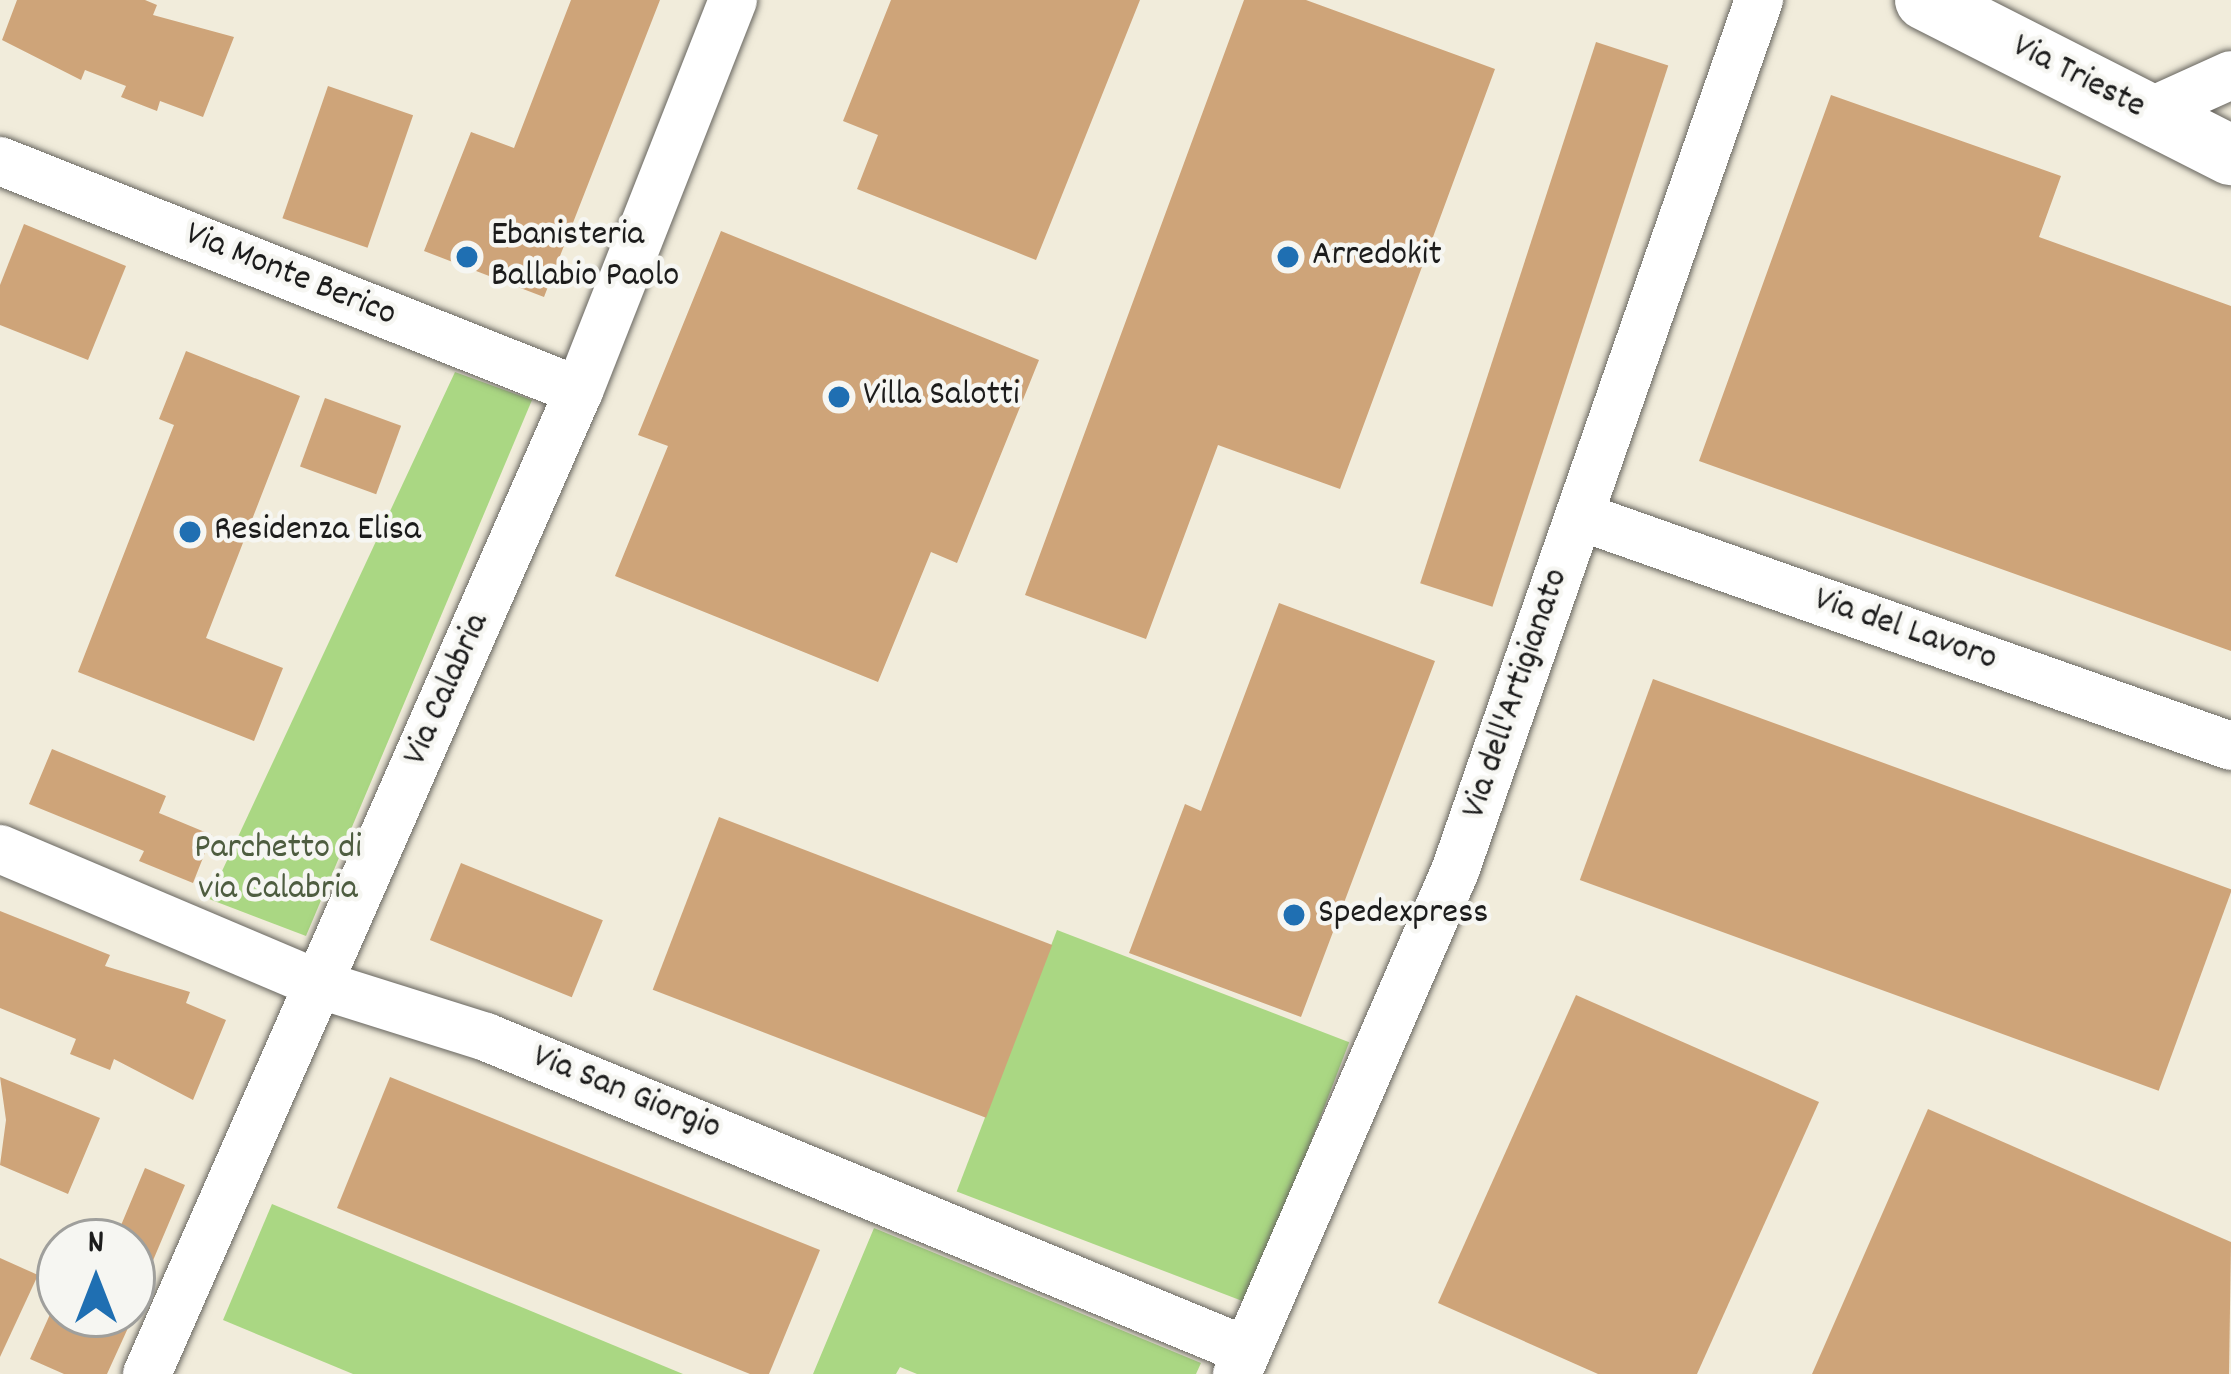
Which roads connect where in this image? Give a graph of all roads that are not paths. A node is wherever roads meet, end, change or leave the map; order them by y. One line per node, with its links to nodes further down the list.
1 (733, 0): 8 (street, Via Calabria)
2 (1759, 0): 9 (street, Via dell'Artigianato)
3 (1925, 0): 5 (street, Via Trieste)
4 (2231, 75): 5 (street)
5 (2147, 113): 6 (street, Via Trieste)
6 (2231, 155)
7 (0, 161): 8 (street, Via Monte Berico)
8 (579, 391): 12 (street, Via Calabria)
9 (1579, 516): 10 (street, Via del Lavoro); 13 (street, Via dell'Artigianato)
10 (2231, 746)
11 (0, 849): 12 (street, Via San Giorgio)
12 (319, 984): 13 (street, Via San Giorgio); 14 (street, Via Calabria)
13 (1242, 1362)
14 (147, 1374)

